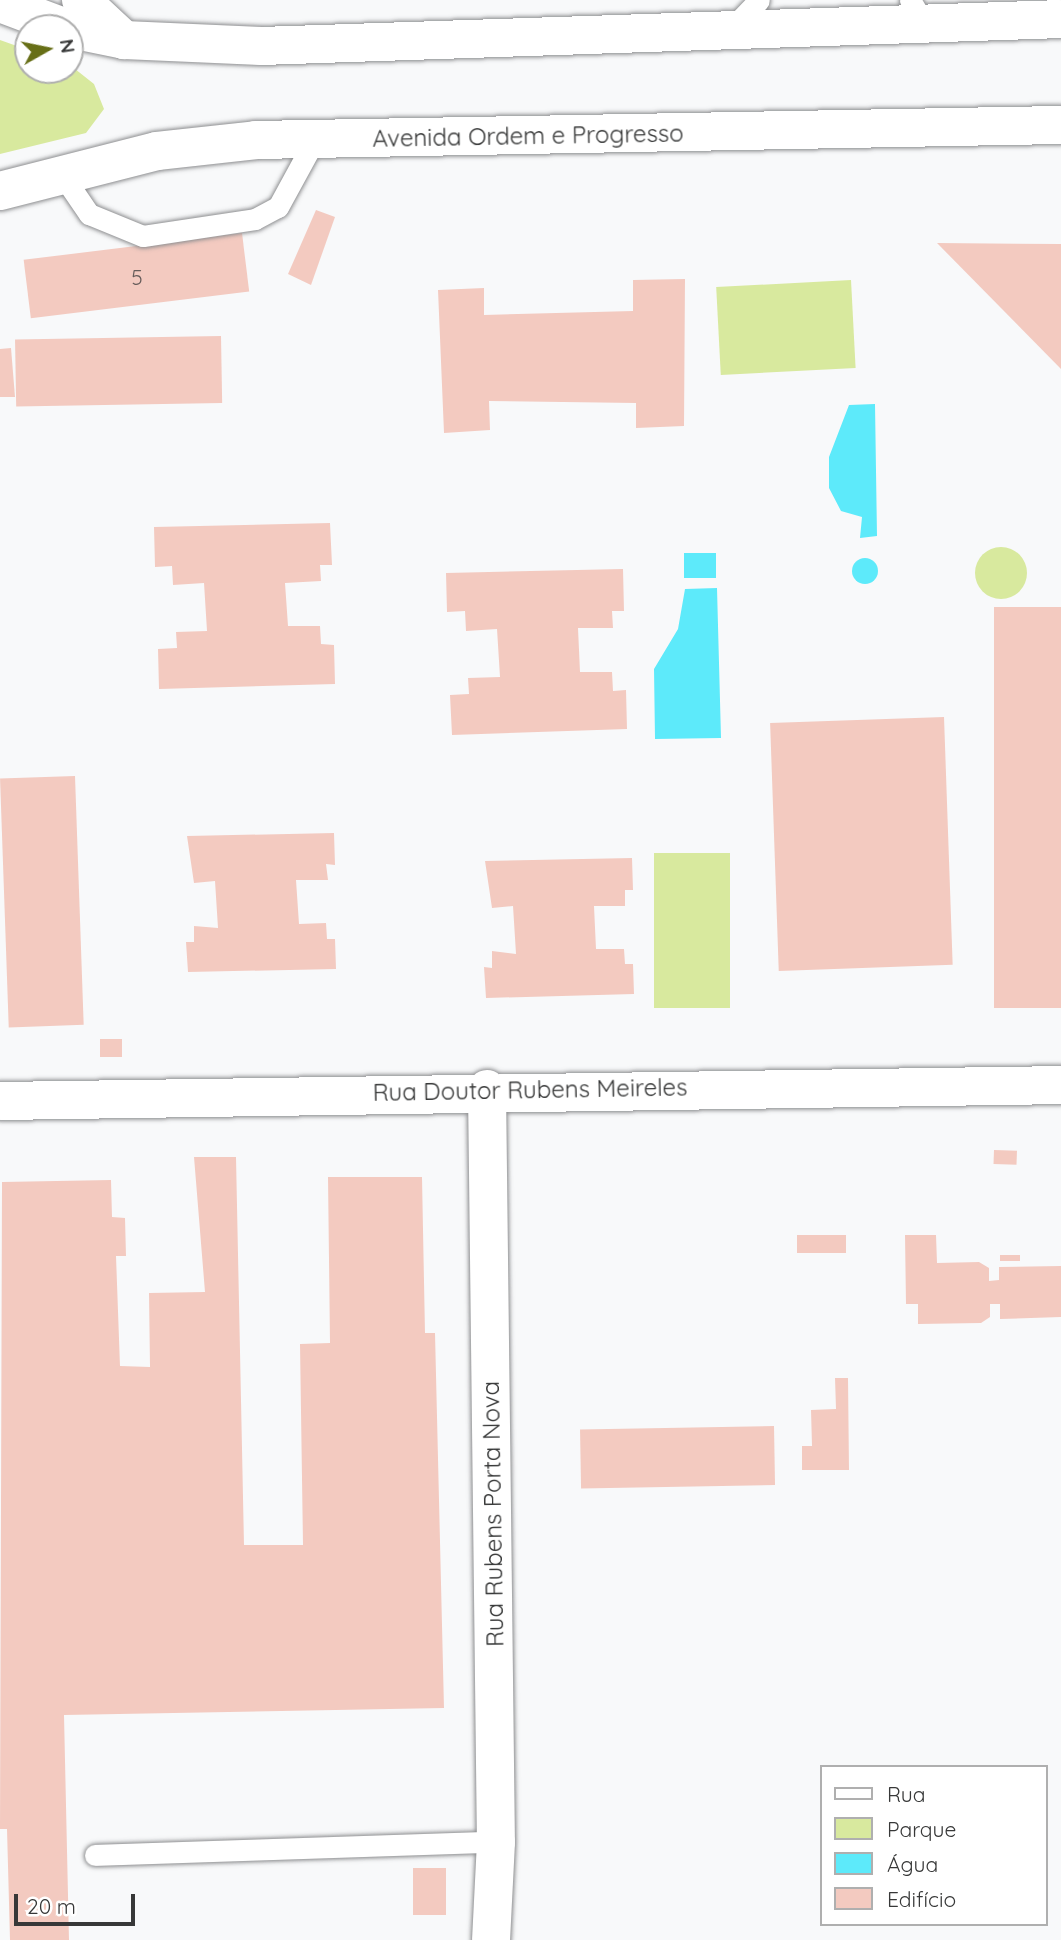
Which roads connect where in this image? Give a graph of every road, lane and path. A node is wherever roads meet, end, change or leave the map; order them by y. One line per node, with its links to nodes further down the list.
1 (81, 0): 8 (main road)
2 (0, 3): 5 (main road)
3 (917, 11): 4 (main road); 6 (main road)
4 (746, 13): 8 (main road)
5 (30, 14)
6 (1061, 19)
7 (84, 31): 8 (main road)
8 (124, 40)
9 (1061, 125): 10 (main road, Avenida Ordem e Progresso)
10 (315, 139): 11 (main road, Avenida Ordem e Progresso); 11 (lane)
11 (61, 173): 12 (main road, Avenida Ordem e Progresso)
12 (0, 191)
13 (1061, 1085): 14 (main road, Rua Doutor Rubens Meireles)
14 (487, 1089): 15 (main road, Rua Doutor Rubens Meireles); 16 (main road, Rua Rubens Porta Nova)
15 (0, 1101)
16 (496, 1842): 17 (lane); 18 (main road, Rua Rubens Porta Nova)
17 (95, 1855)
18 (491, 1940)

